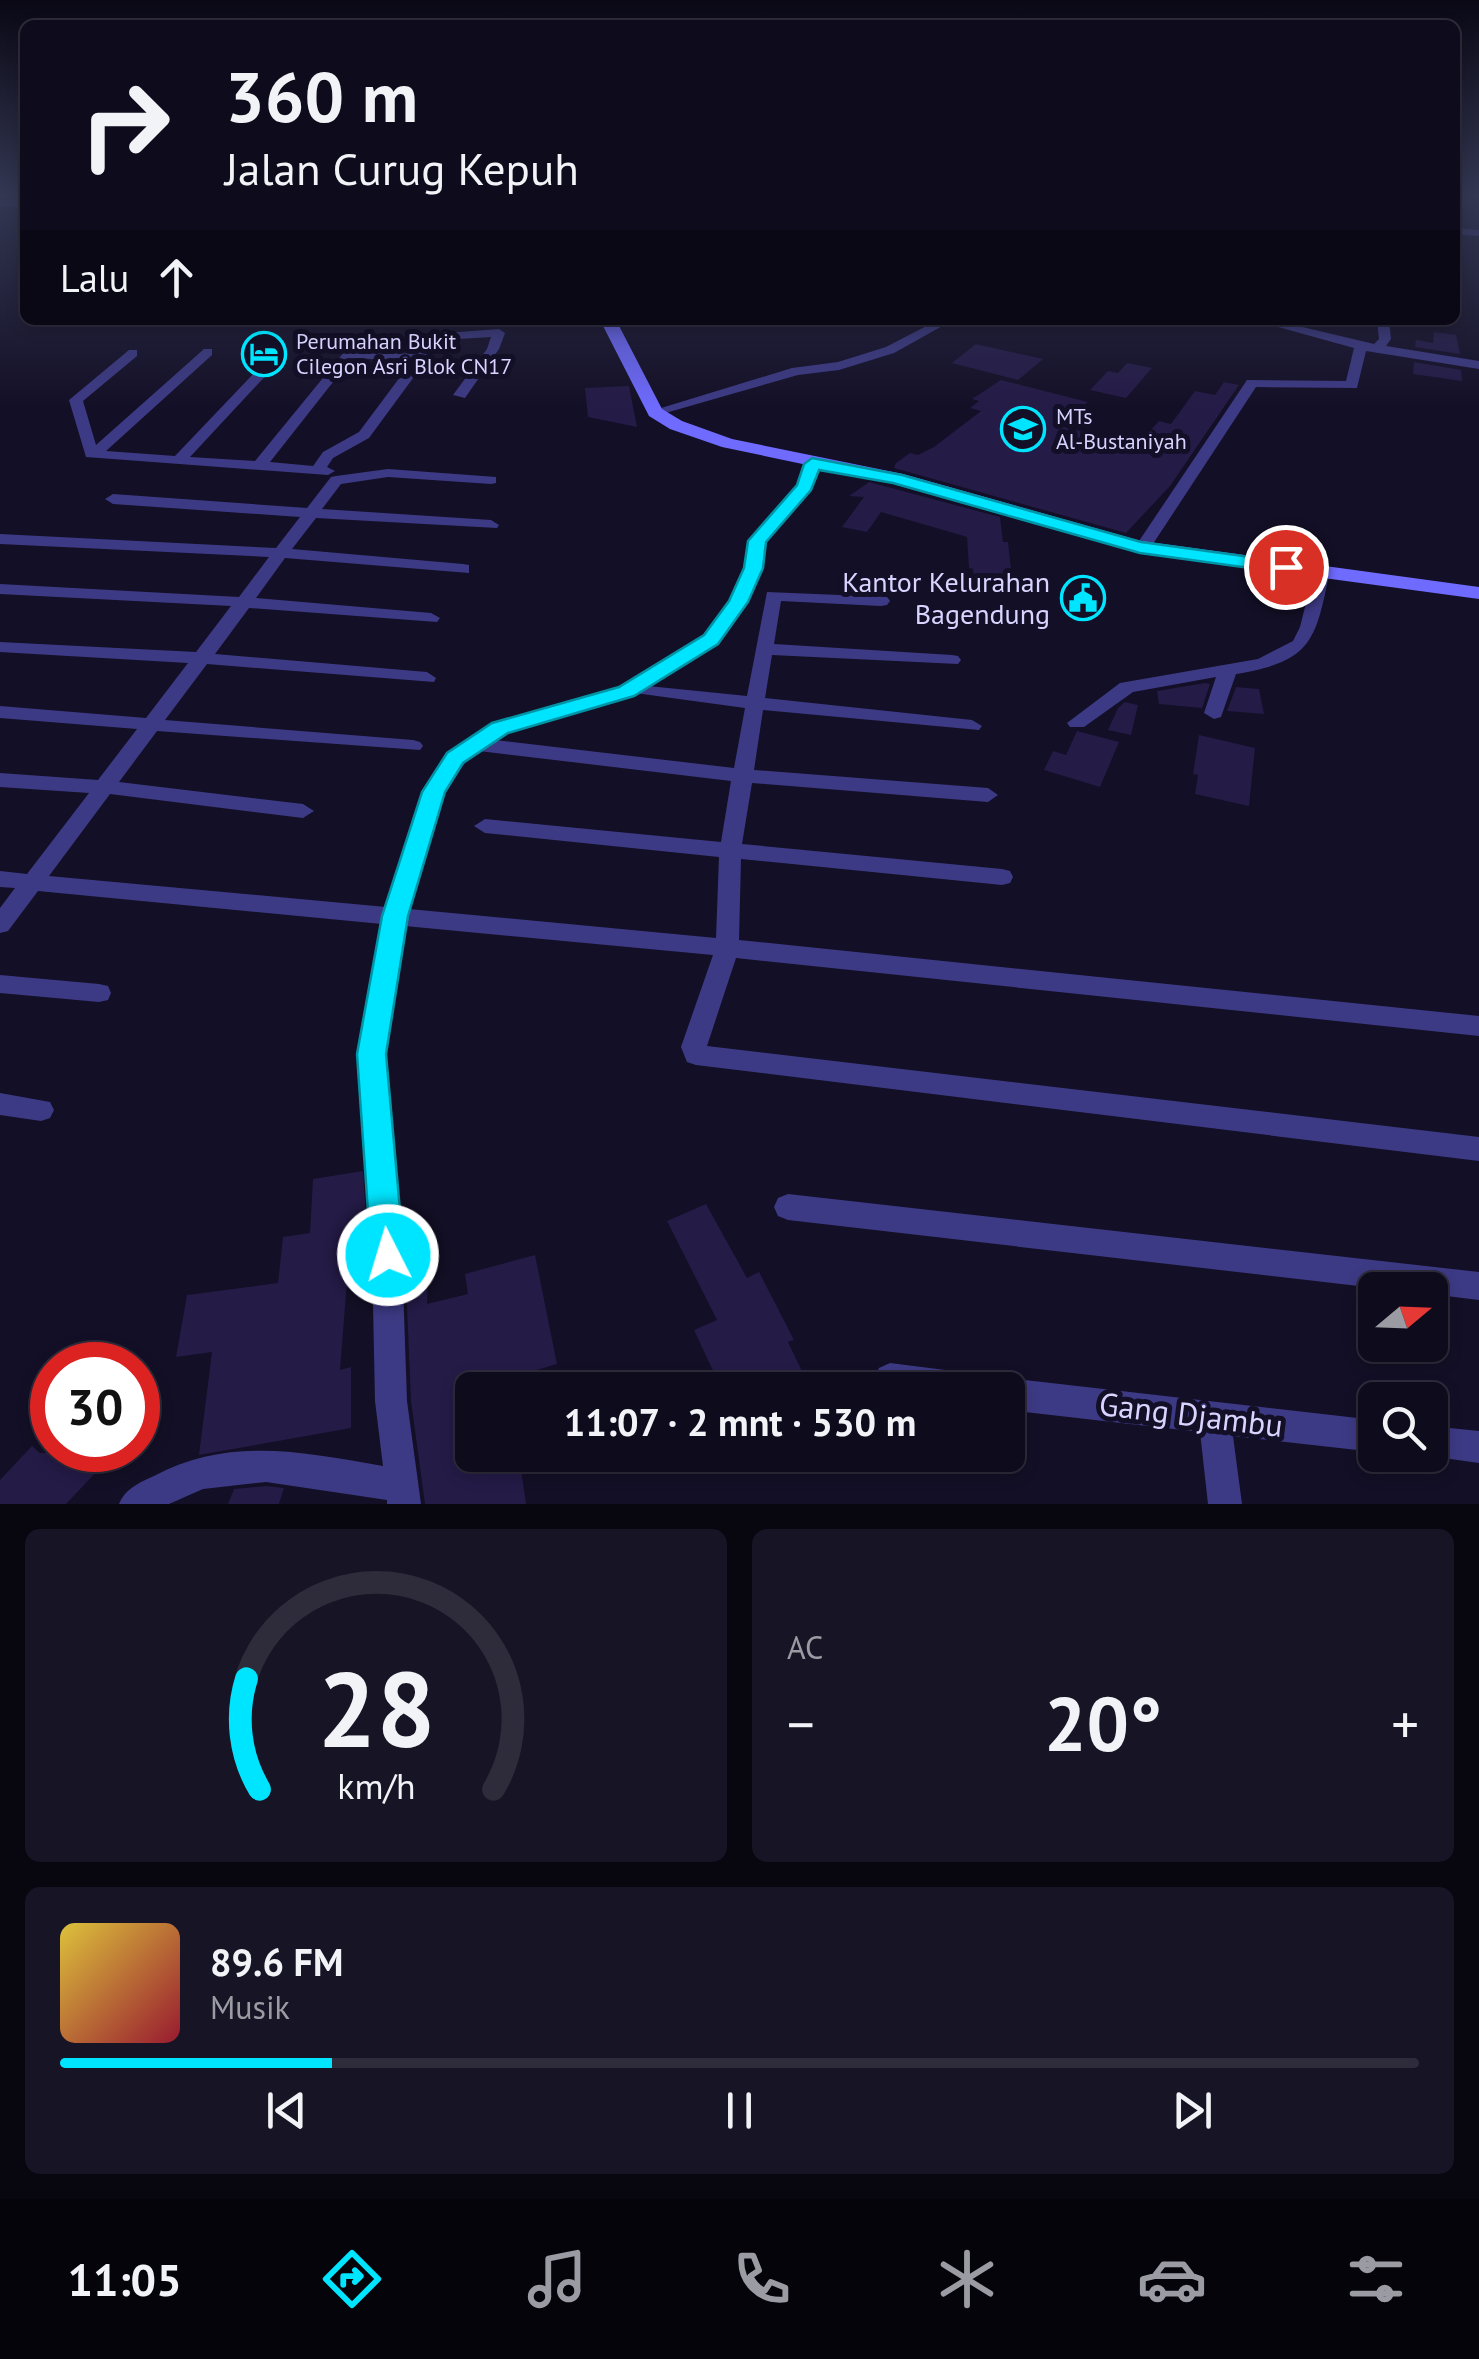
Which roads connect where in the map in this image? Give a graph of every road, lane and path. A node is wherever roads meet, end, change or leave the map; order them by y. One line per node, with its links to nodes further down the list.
1 (611, 325): 13 (street)
2 (938, 325): 13 (street)
3 (1279, 325): 5 (street)
4 (1383, 325): 6 (street)
5 (1361, 346): 6 (street); 24 (street)
6 (1378, 349): 11 (street)
7 (208, 352): 14 (street)
8 (133, 353): 14 (street)
9 (280, 353): 15 (street)
10 (419, 358): 12 (street); 16 (street); 18 (street)
11 (1479, 365)
12 (460, 396)
13 (655, 412): 17 (street)
14 (91, 454): 15 (street)
15 (179, 460): 16 (street)
16 (260, 464): 18 (street)
17 (812, 464): 24 (street); 46 (street)
18 (328, 474): 19 (street); 21 (street)
19 (491, 480)
20 (114, 499): 21 (street)
21 (310, 512): 22 (street); 25 (street)
22 (491, 525)
23 (0, 539): 25 (street)
24 (1142, 548): 27 (street)
25 (280, 554): 26 (street); 31 (street)
26 (463, 569)
27 (1322, 571): 29 (street); 37 (street)
28 (0, 590): 31 (street)
29 (1479, 593)
30 (880, 601): 34 (street)
31 (244, 602): 32 (street); 35 (street)
32 (431, 618)
33 (0, 647): 35 (street)
34 (764, 649): 36 (street); 40 (street)
35 (202, 658): 38 (street); 43 (street)
36 (952, 660)
37 (1228, 670): 42 (street); 44 (street)
38 (427, 678)
39 (643, 691): 40 (street)
40 (755, 704): 45 (street); 48 (street)
41 (0, 712): 43 (street)
42 (1214, 713)
43 (154, 722): 47 (street); 50 (street)
44 (1077, 723)
45 (972, 726)
46 (473, 744): 48 (street); 58 (street)
47 (413, 746)
48 (742, 776): 51 (street); 54 (street)
49 (0, 780): 50 (street)
50 (106, 787): 52 (street); 57 (street)
51 (988, 795)
52 (303, 811)
53 (485, 826): 54 (street)
54 (730, 850): 55 (street); 60 (street)
55 (1002, 877)
56 (0, 879): 57 (street)
57 (35, 882): 58 (street); 59 (street)
58 (395, 916): 60 (street); 74 (street)
59 (0, 925)
60 (727, 948): 63 (street); 66 (street)
61 (0, 984): 62 (street)
62 (99, 993)
63 (1479, 1026)
64 (0, 1104): 65 (street)
65 (42, 1110)
66 (1479, 1149)
67 (788, 1207): 68 (street)
68 (1479, 1286)
69 (1025, 1396): 70 (street, Gang Djambu)
70 (1215, 1419): 71 (street, Gang Djambu); 76 (street)
71 (1358, 1434)
72 (1448, 1444): 73 (street)
73 (1479, 1447)
74 (402, 1495): 75 (street)
75 (136, 1504)
76 (1226, 1504)

